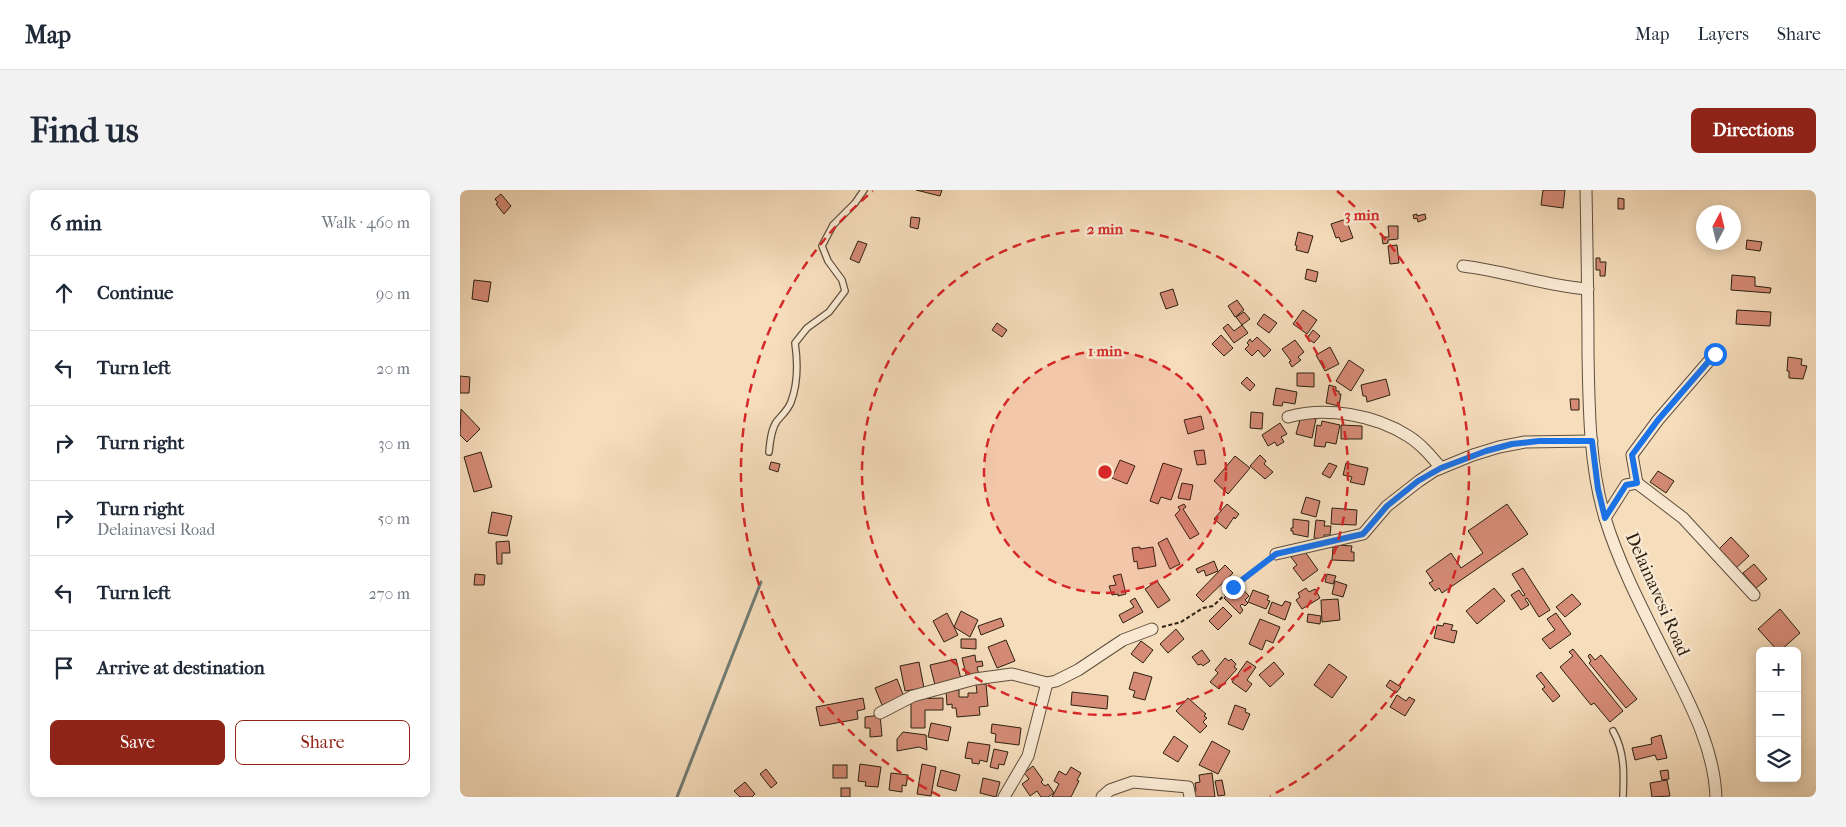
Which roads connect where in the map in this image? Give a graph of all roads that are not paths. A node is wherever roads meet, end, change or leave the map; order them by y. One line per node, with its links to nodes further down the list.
1 (864, 190): 8 (lane)
2 (1586, 190): 4 (street, Delainavesi Road)
3 (1463, 266): 4 (street)
4 (1588, 289): 7 (street, Delainavesi Road)
5 (1715, 354): 10 (street)
6 (1288, 417): 9 (street)
7 (1592, 441): 9 (street); 11 (street, Delainavesi Road)
8 (769, 452)
9 (1441, 468): 12 (street)
10 (1637, 483): 11 (street); 13 (street)
11 (1605, 518): 22 (street, Delainavesi Road)
12 (1276, 554)
13 (1754, 595)
14 (1152, 629): 15 (street)
15 (1047, 683): 16 (street); 18 (street)
16 (880, 713)
17 (1613, 731): 21 (lane)
18 (1004, 797)
19 (1102, 797): 20 (street)
20 (1190, 797)
21 (1623, 797)
22 (1716, 797)

